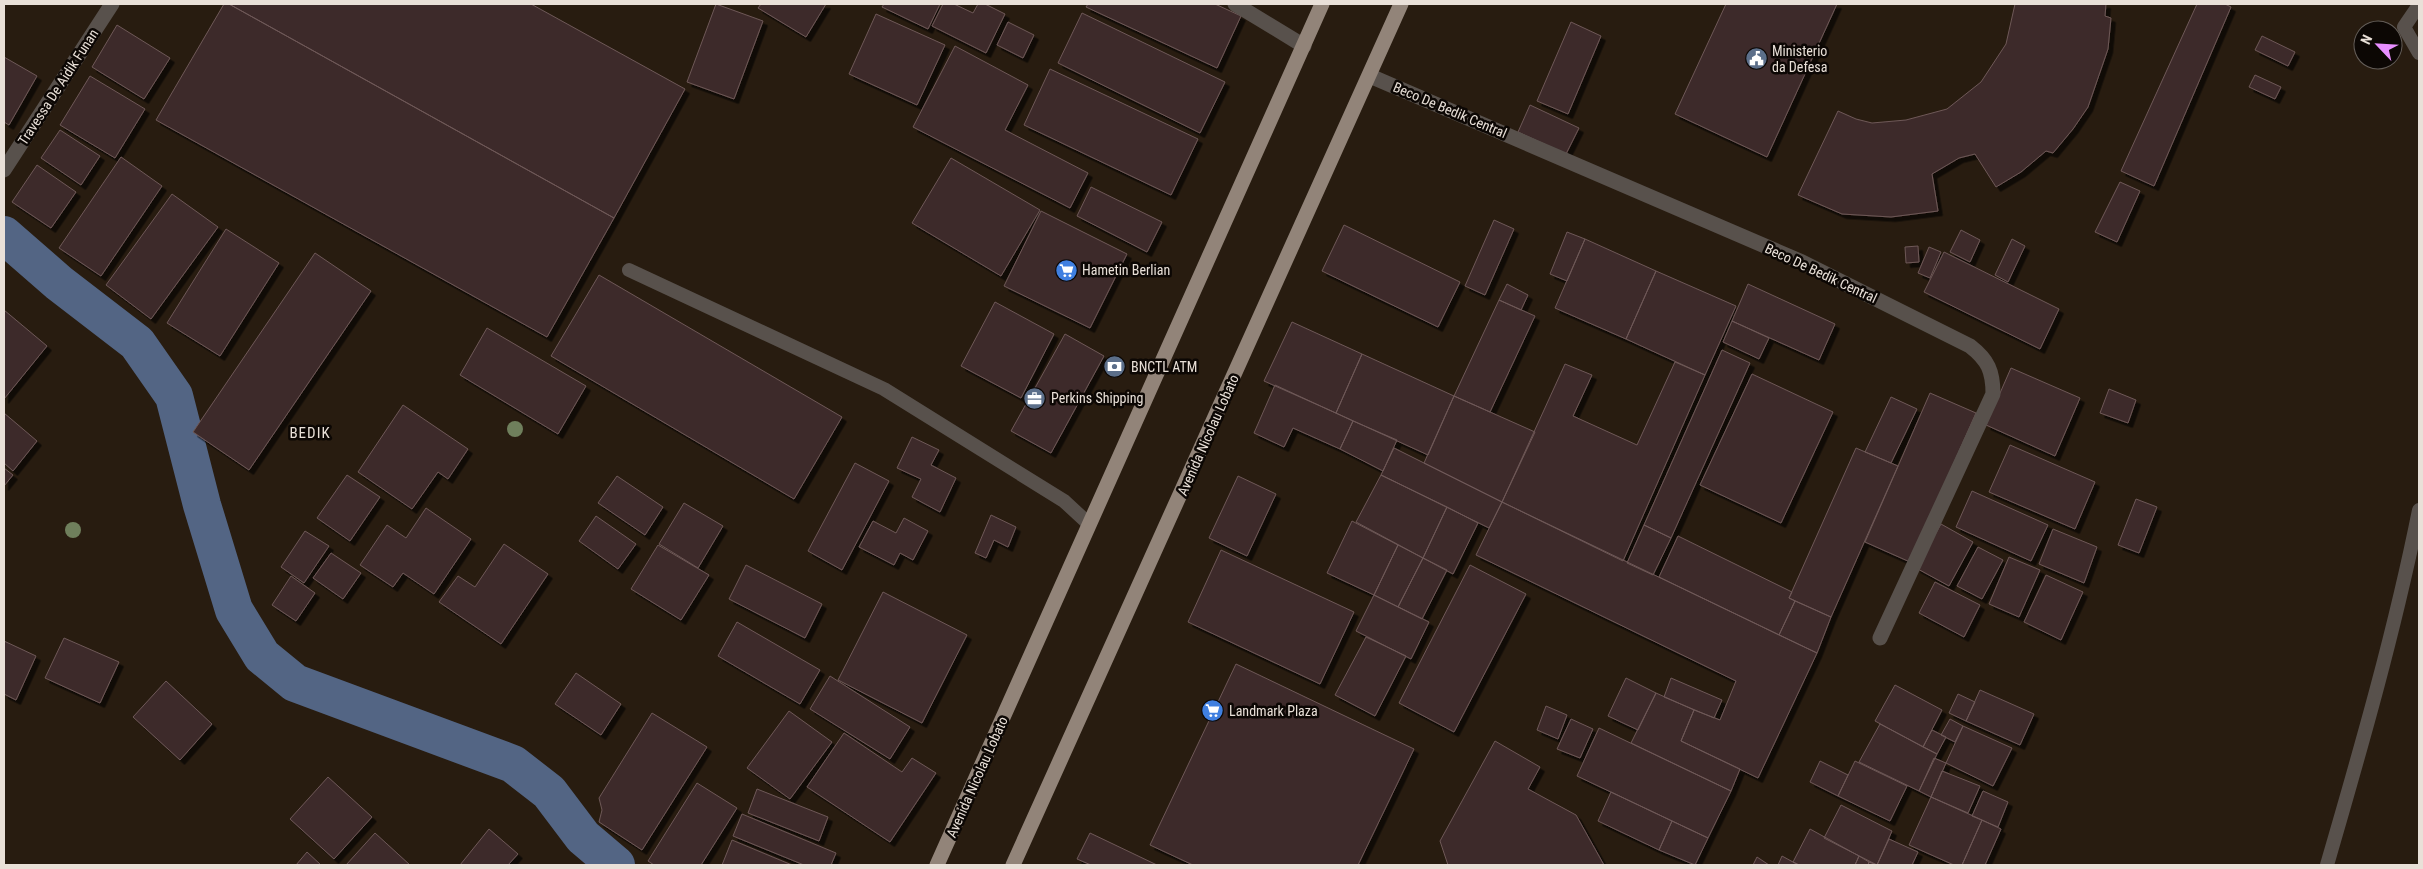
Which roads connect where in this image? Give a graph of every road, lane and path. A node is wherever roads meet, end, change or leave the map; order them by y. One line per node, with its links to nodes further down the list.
1 (112, 4): 9 (street, Travessa De Aidik Funan)
2 (1235, 4): 6 (street)
3 (1322, 4): 6 (main road, Avenida Nicolau Lobato)
4 (1401, 4): 8 (main road, Avenida Nicolau Lobato)
5 (2419, 5): 7 (lane)
6 (1304, 46): 12 (main road, Avenida Nicolau Lobato)
7 (2419, 53)
8 (1370, 76): 13 (street, Beco De Bedik Central); 15 (main road, Avenida Nicolau Lobato)
9 (4, 170)
10 (629, 270): 12 (lane)
11 (2419, 510): 16 (lane)
12 (1090, 524): 14 (main road, Avenida Nicolau Lobato)
13 (1880, 638)
14 (937, 865)
15 (1013, 865)
16 (2327, 865)

